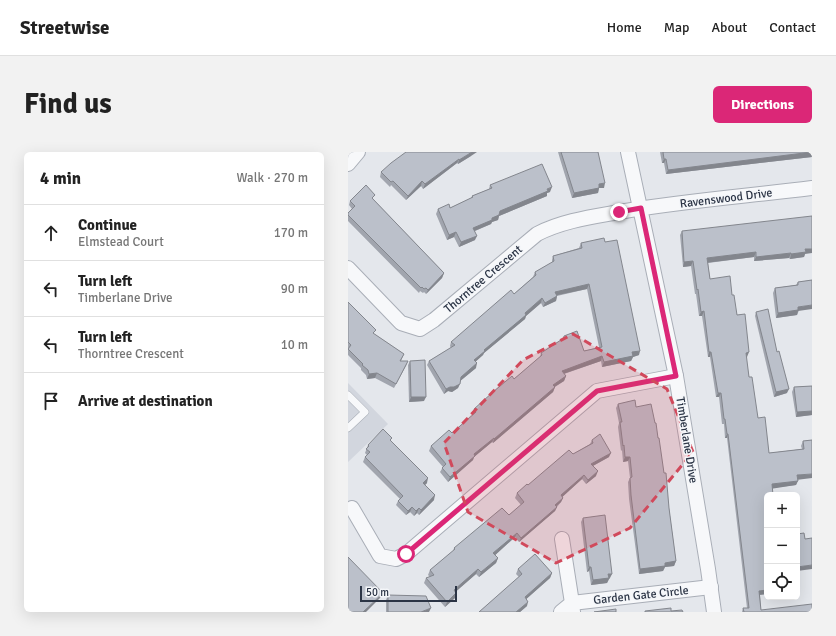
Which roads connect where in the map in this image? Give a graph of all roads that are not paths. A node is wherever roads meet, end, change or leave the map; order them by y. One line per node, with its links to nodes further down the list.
1 (358, 152): 3 (street)
2 (628, 152): 5 (street, Timberlane Drive)
3 (348, 164)
4 (812, 188): 5 (street, Ravenswood Drive)
5 (641, 208): 6 (street, Thorntree Crescent); 7 (street, Timberlane Drive)
6 (348, 268)
7 (676, 376): 10 (street); 12 (street, Timberlane Drive)
8 (348, 395): 9 (lane)
9 (348, 428)
10 (352, 508)
11 (562, 539): 13 (street, Garden Gate Circle)
12 (711, 587): 13 (street, Garden Gate Circle); 14 (street, Timberlane Drive)
13 (569, 609)
14 (714, 612)

